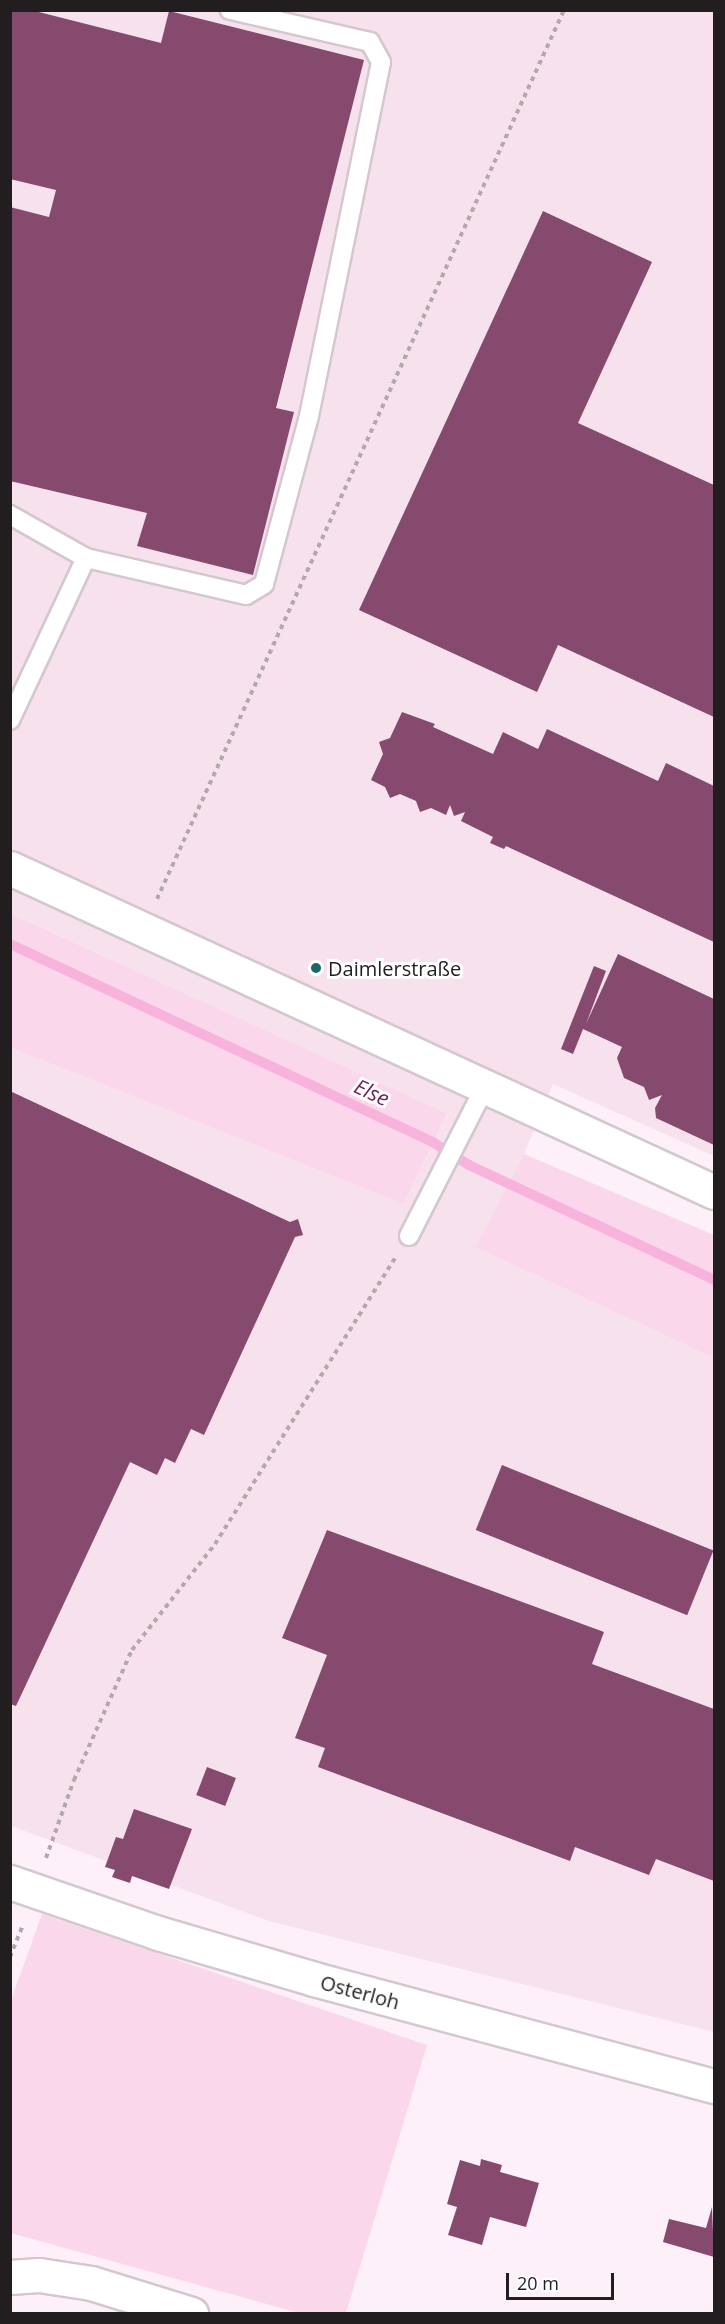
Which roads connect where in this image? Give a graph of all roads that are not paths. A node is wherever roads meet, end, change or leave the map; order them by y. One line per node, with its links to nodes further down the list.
1 (231, 10): 3 (lane)
2 (10, 515): 3 (lane)
3 (86, 558): 4 (lane)
4 (10, 720)
5 (10, 868): 6 (street)
6 (486, 1085): 7 (street); 8 (lane)
7 (714, 1192)
8 (409, 1236)
9 (22, 1886): 10 (street, Osterloh)
10 (714, 2086)
11 (10, 2277): 12 (street)
12 (191, 2313)

